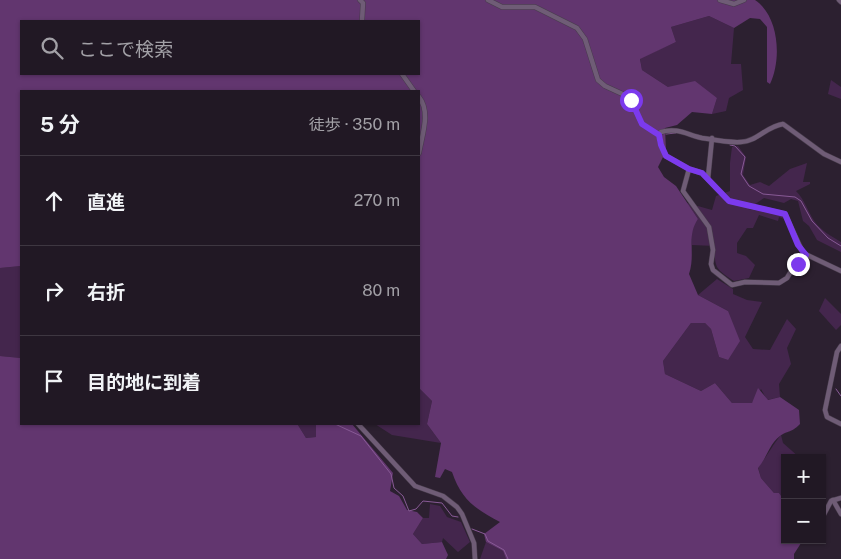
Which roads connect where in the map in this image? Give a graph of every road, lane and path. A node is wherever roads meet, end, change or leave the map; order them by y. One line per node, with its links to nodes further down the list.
1 (360, 0): 5 (street)
2 (488, 0): 9 (street)
3 (720, 0): 4 (street)
4 (744, 0)
5 (362, 20)
6 (403, 75): 7 (street)
7 (413, 90)
8 (420, 99): 11 (street)
9 (659, 135): 10 (street); 13 (street)
10 (712, 138): 12 (street); 14 (street)
11 (420, 146)
12 (841, 162)
13 (689, 169): 14 (street); 15 (street)
14 (708, 178): 15 (street)
15 (806, 255): 16 (street)
16 (841, 271)
17 (841, 346): 18 (street)
18 (841, 424)
19 (359, 425): 24 (street)
20 (841, 498): 21 (street)
21 (833, 500): 22 (street); 23 (street)
22 (826, 511)
23 (841, 514)
24 (475, 559)

